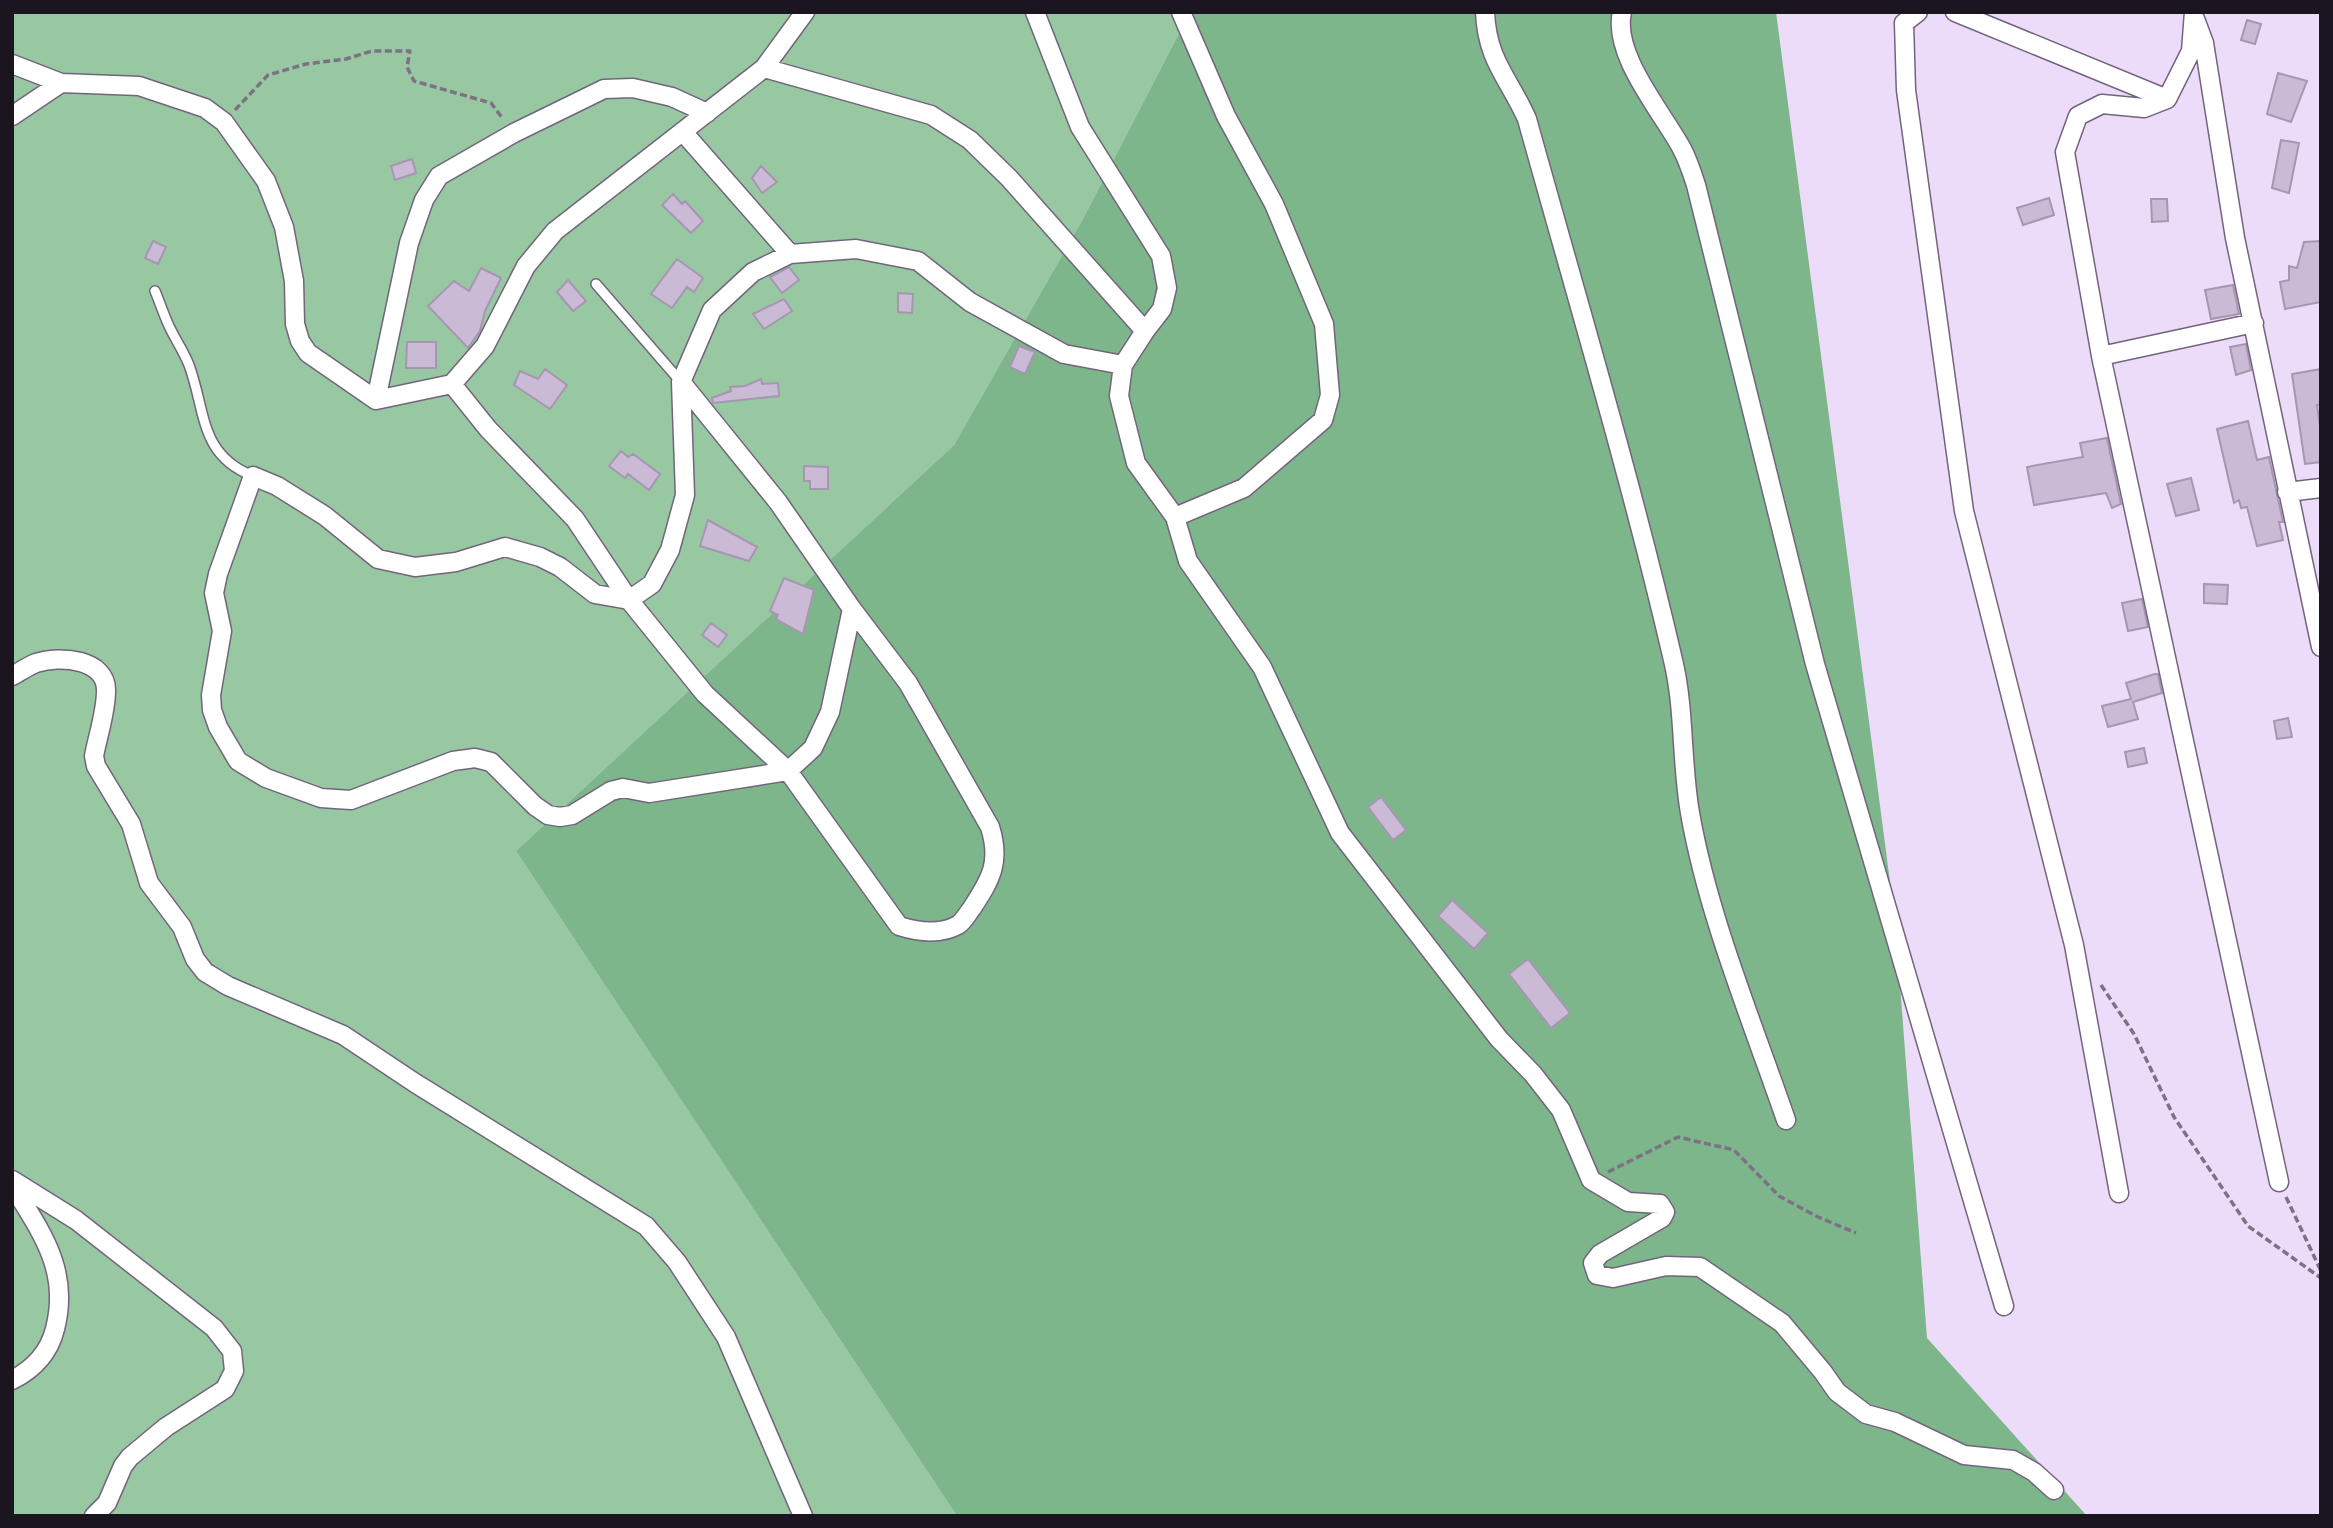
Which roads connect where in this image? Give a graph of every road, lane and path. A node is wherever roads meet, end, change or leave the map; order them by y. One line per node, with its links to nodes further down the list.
1 (805, 12): 10 (street)
2 (1035, 12): 22 (street)
3 (1181, 12): 31 (street)
4 (1485, 12): 39 (street)
5 (1622, 12): 47 (street)
6 (1918, 12): 43 (street)
7 (1955, 12): 12 (street)
8 (2194, 14): 12 (street); 21 (street)
9 (12, 64): 11 (street)
10 (764, 68): 13 (street); 22 (street)
11 (61, 83): 14 (street); 15 (street)
12 (2167, 99): 23 (street)
13 (707, 113): 16 (street); 17 (street)
14 (12, 116)
15 (224, 122): 17 (path); 27 (street)
16 (683, 132): 18 (street); 26 (street)
17 (514, 133): 27 (street)
18 (790, 254): 24 (street); 25 (street)
19 (596, 284): 25 (lane)
20 (155, 291): 28 (lane)
21 (2254, 323): 23 (street); 30 (street)
22 (1145, 331): 24 (street)
23 (2101, 356): 41 (street)
24 (1123, 365): 31 (street)
25 (681, 382): 33 (street); 34 (street)
26 (452, 384): 27 (street); 33 (street)
27 (376, 400)
28 (253, 476): 33 (street); 37 (street)
29 (2321, 488): 30 (street)
30 (2287, 492): 32 (street)
31 (1175, 517): 40 (street)
32 (2315, 598): 35 (street)
33 (629, 600): 37 (street)
34 (852, 609): 37 (street); 37 (street)
35 (2321, 647)
36 (12, 676): 51 (street)
37 (788, 771)
38 (2096, 979): 46 (path)
39 (1786, 1120)
40 (1591, 1180): 44 (path); 49 (street)
41 (2279, 1182): 45 (path)
42 (12, 1183): 48 (street); 50 (street)
43 (2119, 1194)
44 (1856, 1233)
45 (2321, 1271)
46 (2321, 1278)
47 (2004, 1306)
48 (12, 1381)
49 (2054, 1490)
50 (94, 1516)
51 (803, 1516)

